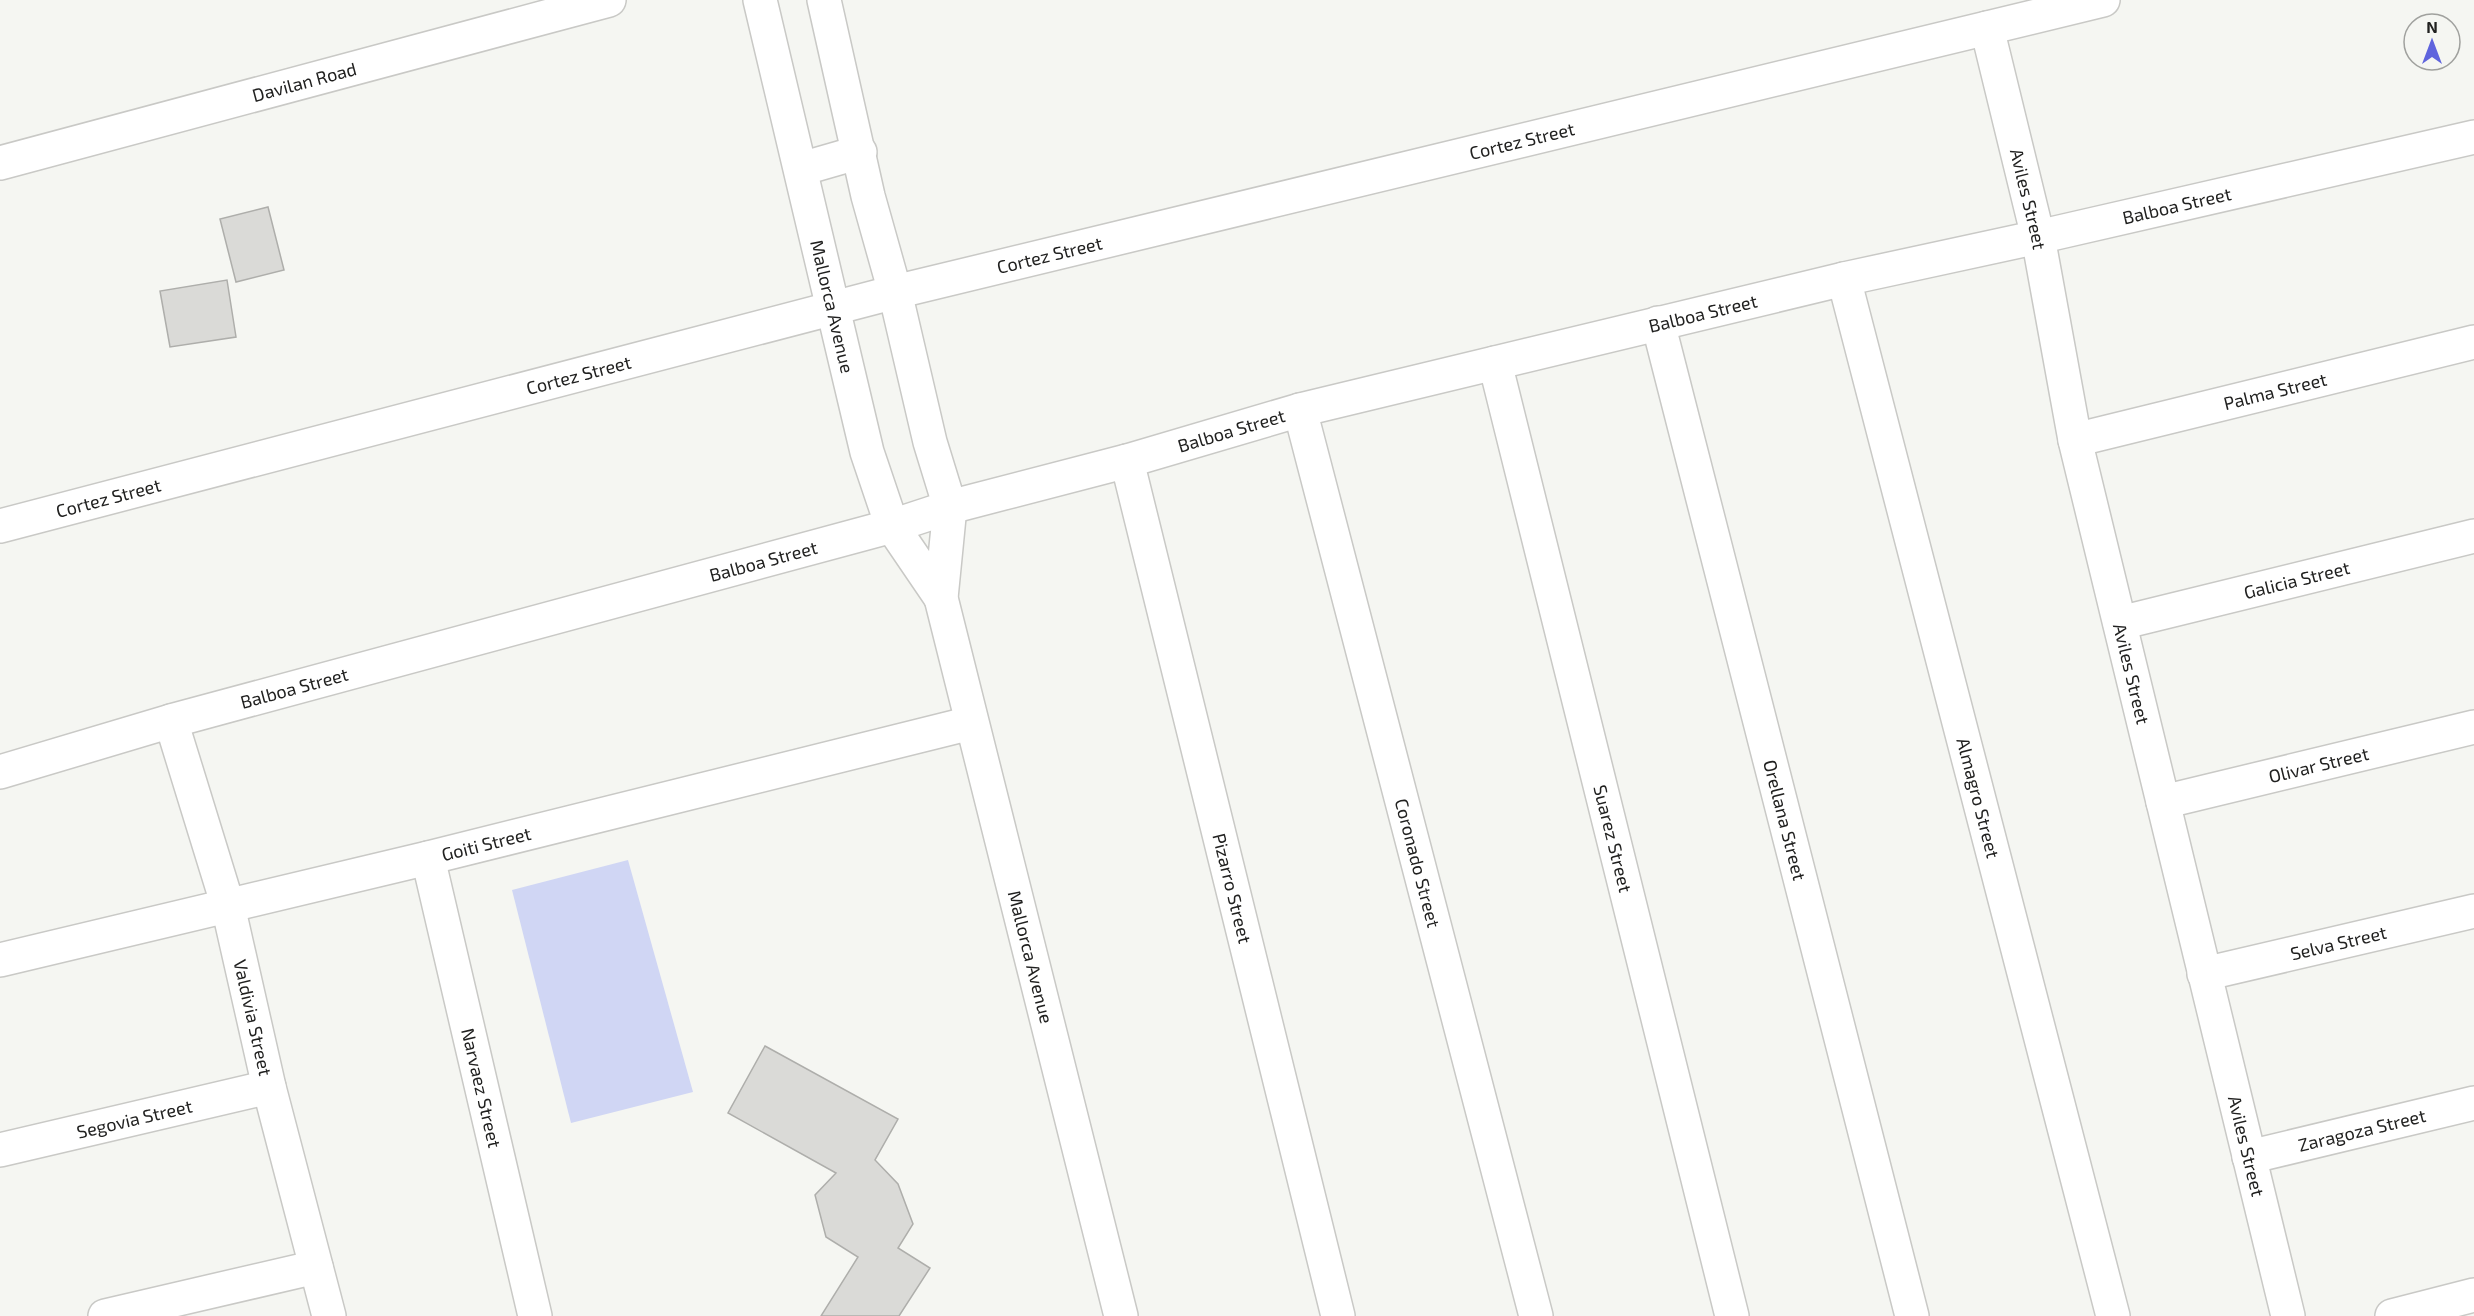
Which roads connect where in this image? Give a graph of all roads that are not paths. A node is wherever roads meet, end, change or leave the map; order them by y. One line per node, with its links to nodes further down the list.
1 (609, 0): 8 (street, Davilan Road)
2 (759, 0): 9 (street, Mallorca Avenue)
3 (824, 0): 7 (street, Mallorca Avenue)
4 (2103, 0): 5 (street, Cortez Street)
5 (1987, 28): 10 (street, Aviles Street); 12 (street, Cortez Street)
6 (2474, 136): 10 (street, Balboa Street)
7 (860, 152): 9 (street); 12 (street, Mallorca Avenue)
8 (0, 163)
9 (801, 170): 13 (street, Mallorca Avenue)
10 (2038, 237): 11 (street, Balboa Street); 18 (street, Aviles Street)
11 (1844, 279): 14 (street, Balboa Street); 50 (street, Almagro Street)
12 (895, 292): 13 (street, Cortez Street); 20 (street, Mallorca Avenue)
13 (833, 308): 21 (street, Cortez Street); 22 (street, Mallorca Avenue)
14 (1658, 323): 16 (street, Balboa Street); 49 (street, Orellana Street)
15 (2474, 342): 18 (street, Palma Street)
16 (1495, 363): 17 (street, Balboa Street); 48 (street, Suarez Street)
17 (1300, 410): 19 (street, Balboa Street); 47 (street, Coronado Street)
18 (2075, 440): 25 (street, Aviles Street)
19 (1128, 461): 20 (street, Balboa Street); 46 (street, Pizarro Street)
20 (950, 507): 22 (street, Balboa Street); 24 (street, Mallorca Avenue)
21 (0, 526)
22 (892, 526): 24 (street, Mallorca Avenue); 26 (street, Balboa Street)
23 (2474, 536): 25 (street, Galicia Street)
24 (941, 598): 27 (street, Mallorca Avenue)
25 (2120, 623): 30 (street, Aviles Street)
26 (171, 721): 29 (street, Balboa Street); 32 (street, Valdivia Street)
27 (971, 723): 31 (street, Goiti Street); 45 (street, Mallorca Avenue)
28 (2474, 727): 30 (street, Olivar Street)
29 (0, 772)
30 (2163, 802): 35 (street, Aviles Street)
31 (428, 858): 32 (street, Goiti Street); 44 (street, Narvaez Street)
32 (228, 906): 34 (street, Goiti Street); 36 (street, Valdivia Street)
33 (2474, 911): 35 (street, Selva Street)
34 (0, 960)
35 (2204, 974): 39 (street, Aviles Street)
36 (269, 1087): 38 (street, Segovia Street); 40 (street, Valdivia Street)
37 (2474, 1103): 39 (street, Zaragoza Street)
38 (0, 1150)
39 (2249, 1157): 51 (street, Aviles Street)
40 (316, 1267): 42 (street); 43 (street, Valdivia Street)
41 (2474, 1295): 52 (street)
42 (105, 1316)
43 (329, 1316)
44 (535, 1316)
45 (1121, 1316)
46 (1338, 1316)
47 (1536, 1316)
48 (1732, 1316)
49 (1912, 1316)
50 (2113, 1316)
51 (2288, 1316)
52 (2392, 1316)

